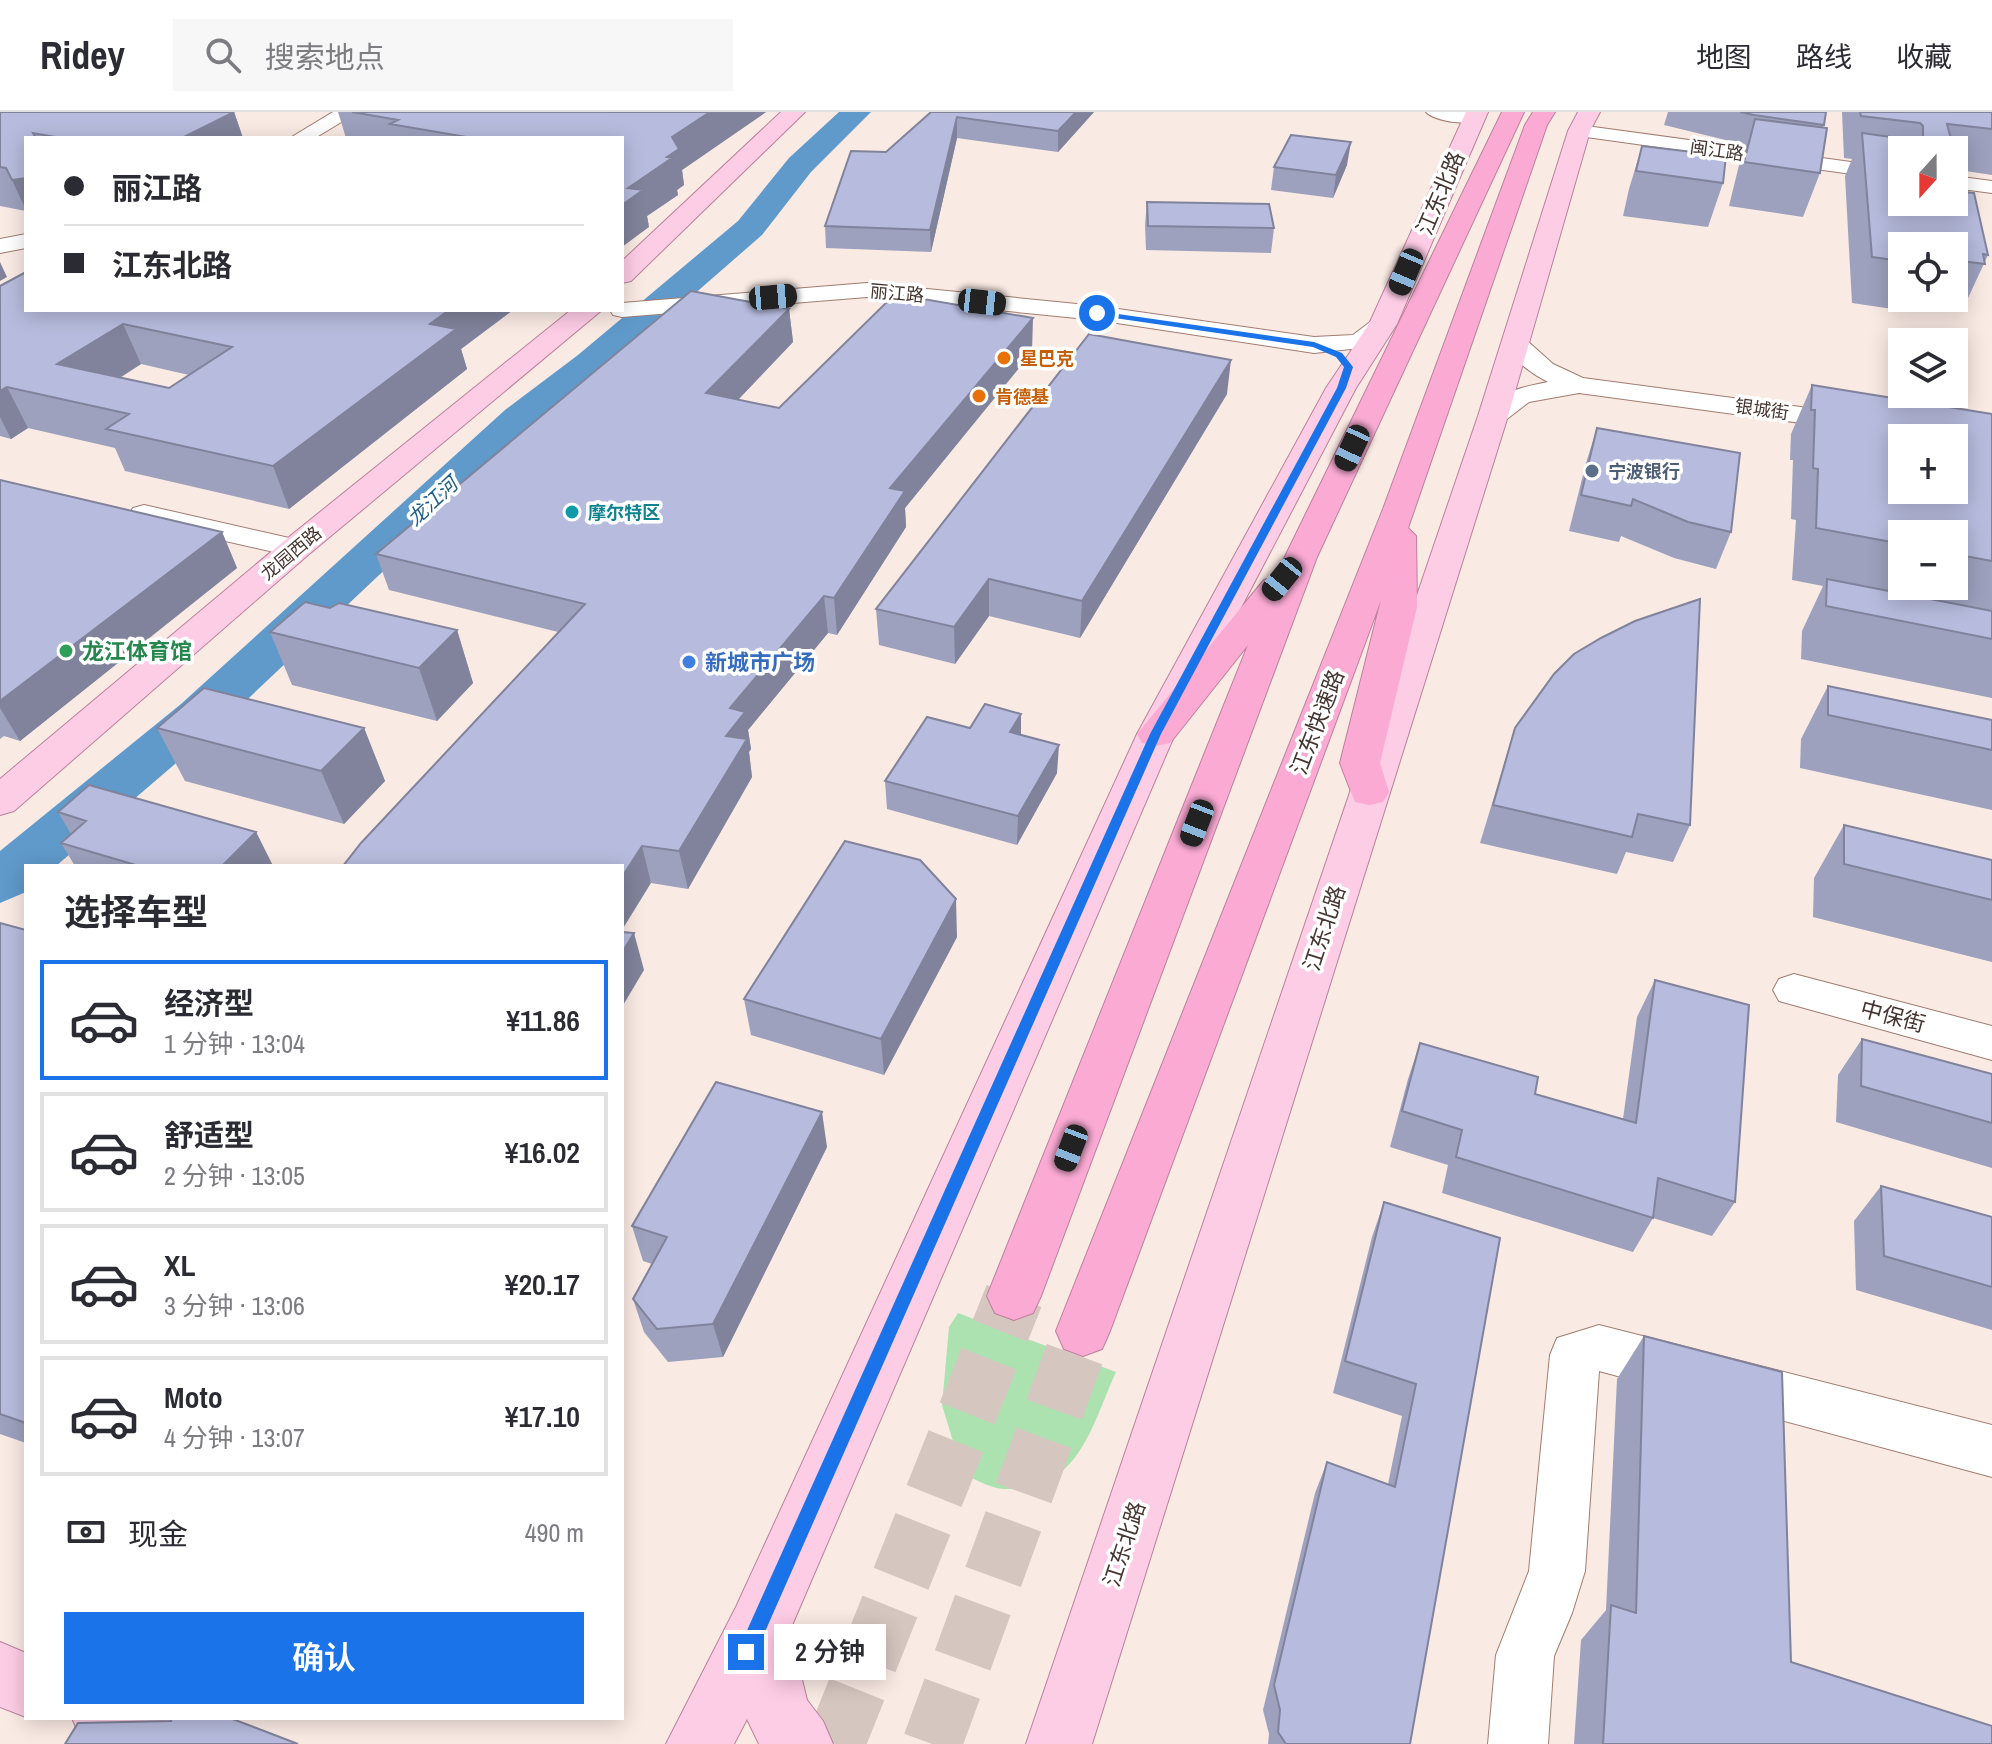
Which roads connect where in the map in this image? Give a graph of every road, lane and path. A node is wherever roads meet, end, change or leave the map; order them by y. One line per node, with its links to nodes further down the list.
1 (348, 112): 5 (street)
2 (794, 112): 11 (main road)
3 (1475, 113): 14 (main road, 江东北路); 24 (highway)
4 (1571, 118): 6 (street, 闽江路); 15 (main road, 江东北路); 22 (highway, 江东快速路)
5 (304, 136)
6 (1888, 173)
7 (1968, 184): 8 (street)
8 (1992, 187)
9 (24, 241): 10 (street)
10 (0, 246)
11 (624, 273)
12 (624, 309): 16 (street, 丽江路)
13 (602, 312): 23 (main road, 龙园西路)
14 (1383, 324): 16 (street, 丽江路); 18 (main road, 江东北路)
15 (1515, 343): 17 (street, 银城街); 19 (main road, 江东北路)
16 (1314, 345): 18 (street, 丽江路)
17 (1579, 385): 19 (street, 银城街); 20 (street, 银城街)
18 (1341, 388): 25 (main road, 江东北路)
19 (1493, 416): 26 (main road, 江东北路)
20 (1884, 426)
21 (109, 506): 23 (street)
22 (1399, 509): 26 (highway); 31 (highway, 江东快速路)
23 (296, 548): 27 (main road, 龙园西路)
24 (1300, 557): 25 (highway); 30 (highway)
25 (1156, 734): 33 (main road, 江东北路)
26 (1369, 792): 37 (main road, 江东北路)
27 (0, 801)
28 (1794, 990): 29 (street, 中保街)
29 (1992, 1043)
30 (1014, 1296)
31 (1083, 1331)
32 (1992, 1451): 41 (street)
33 (758, 1629): 39 (main road, 江东北路); 40 (main road)
34 (0, 1674): 35 (main road)
35 (24, 1684)
36 (110, 1720): 38 (main road)
37 (1056, 1739)
38 (167, 1744)
39 (699, 1744)
40 (800, 1744)
41 (1518, 1744)

